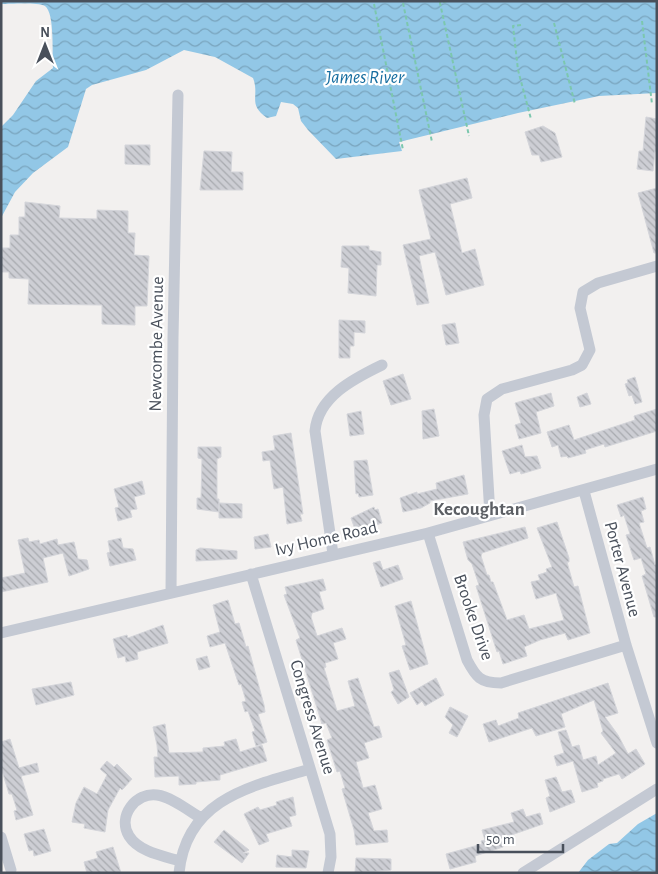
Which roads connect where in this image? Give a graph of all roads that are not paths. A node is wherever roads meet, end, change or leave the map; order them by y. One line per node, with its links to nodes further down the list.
1 (178, 95): 10 (street, Newcombe Avenue)
2 (657, 266): 6 (street)
3 (382, 365): 8 (street)
4 (657, 469): 5 (street, Ivy Home Road)
5 (584, 490): 6 (street, Ivy Home Road); 12 (street, Porter Avenue)
6 (490, 515): 7 (street, Ivy Home Road)
7 (428, 533): 8 (street, Ivy Home Road); 12 (street, Brooke Drive)
8 (334, 554): 9 (street, Ivy Home Road)
9 (251, 574): 10 (street, Ivy Home Road); 14 (street, Congress Avenue)
10 (171, 593): 11 (street, Ivy Home Road)
11 (1, 633)
12 (626, 645): 13 (street, Porter Avenue)
13 (657, 743)
14 (310, 769): 16 (street); 21 (street, Congress Avenue)
15 (657, 789): 22 (street)
16 (201, 818): 18 (street); 18 (street)
17 (1, 837): 19 (street)
18 (180, 861): 20 (street)
19 (11, 870)
20 (178, 873)
21 (328, 873)
22 (524, 873)

